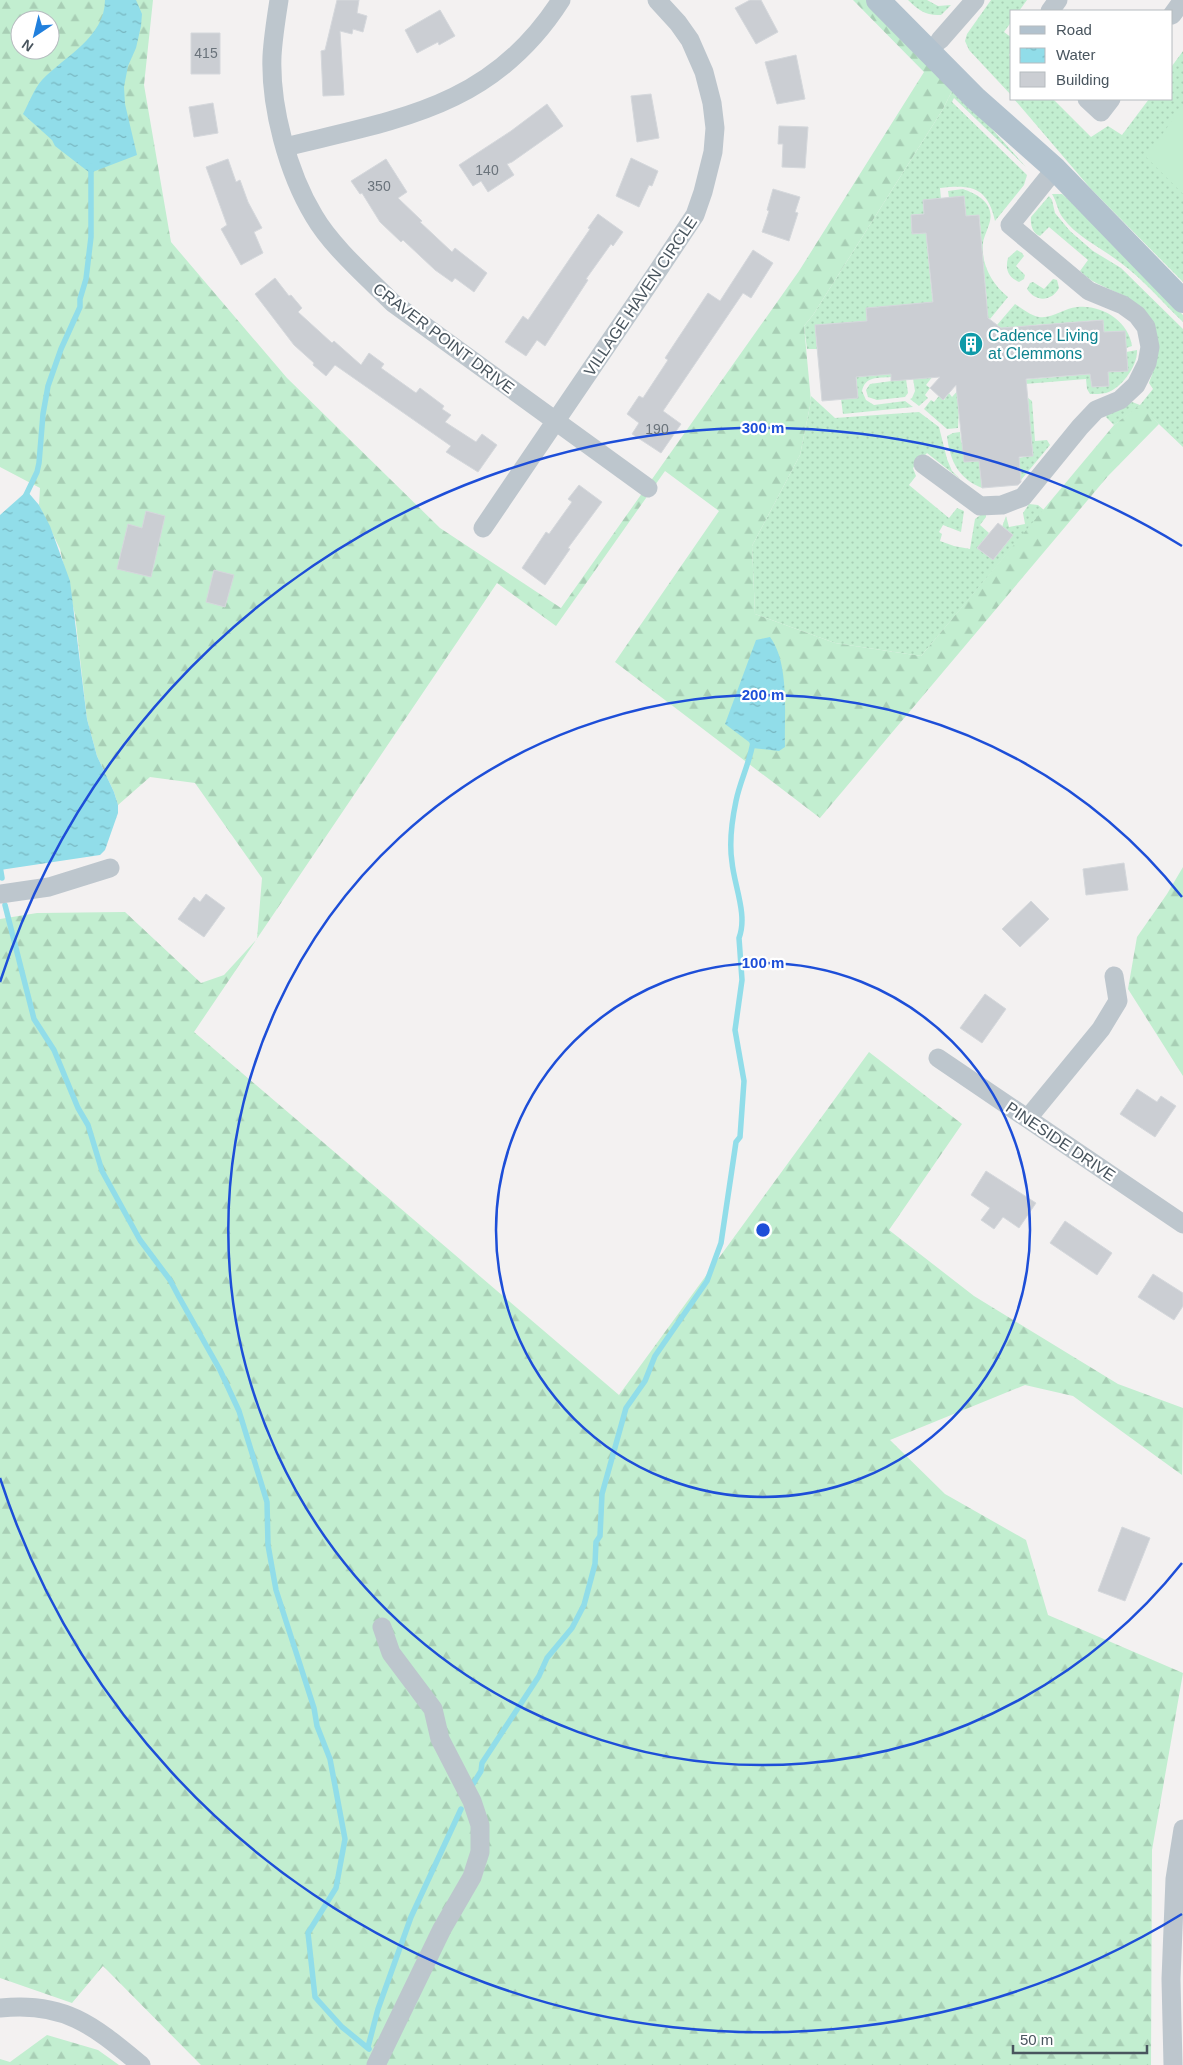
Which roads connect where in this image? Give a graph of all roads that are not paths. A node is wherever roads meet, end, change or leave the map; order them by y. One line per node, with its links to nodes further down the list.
1 (279, 0): 12 (street, CRAVER POINT DRIVE)
2 (561, 0): 12 (street)
3 (657, 0): 15 (street, VILLAGE HAVEN CIRCLE)
4 (878, 0): 13 (main road)
5 (900, 0): 9 (main road)
6 (974, 0): 9 (street)
7 (1183, 0): 8 (street)
8 (1173, 14)
9 (940, 40): 13 (main road)
10 (1088, 100): 11 (street)
11 (1110, 100)
12 (285, 147): 15 (street, CRAVER POINT DRIVE)
13 (1054, 169): 14 (main road); 16 (street)
14 (1183, 301)
15 (556, 421): 17 (street, CRAVER POINT DRIVE); 18 (street, VILLAGE HAVEN CIRCLE)
16 (923, 464)
17 (648, 488)
18 (483, 528)
19 (110, 868): 20 (street)
20 (0, 894)
21 (1114, 976): 23 (street)
22 (938, 1058): 23 (street, PINESIDE DRIVE)
23 (1028, 1118): 24 (street, PINESIDE DRIVE)
24 (1183, 1224)
25 (382, 1627): 29 (street)
26 (1183, 1828): 30 (street)
27 (0, 2008): 28 (street)
28 (141, 2065)
29 (376, 2065)
30 (1173, 2065)

